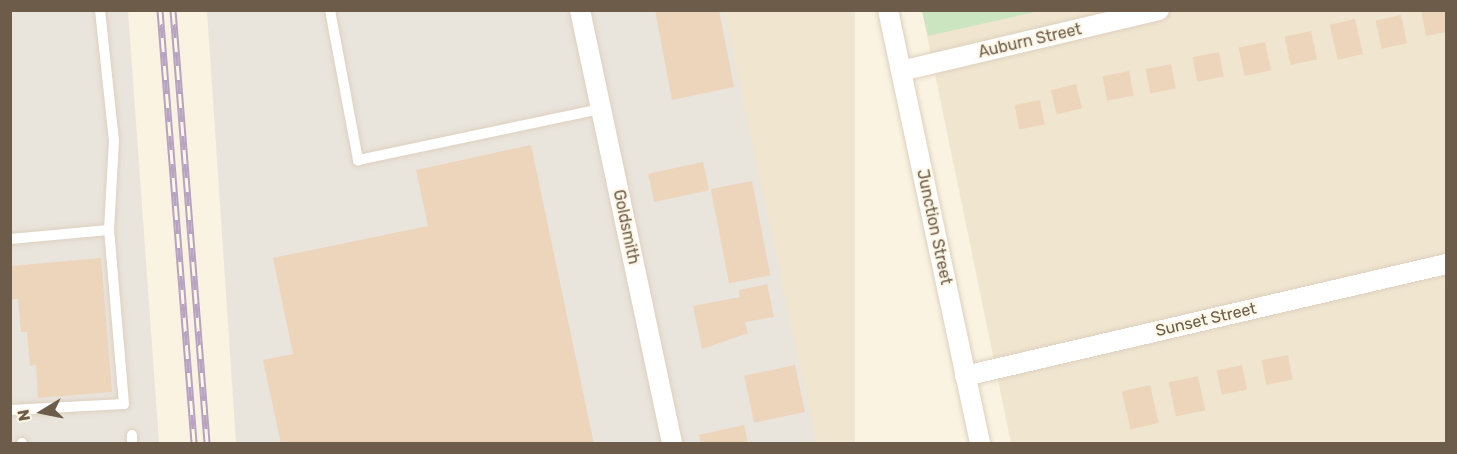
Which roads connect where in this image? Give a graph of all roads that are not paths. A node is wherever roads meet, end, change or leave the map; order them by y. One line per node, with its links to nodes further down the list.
1 (100, 10): 8 (lane)
2 (330, 10): 7 (lane)
3 (580, 10): 7 (street, Goldsmith)
4 (888, 10): 6 (street, Junction Street)
5 (1159, 10): 6 (street, Auburn Street)
6 (901, 70): 11 (street, Junction Street)
7 (601, 109): 13 (street, Goldsmith)
8 (109, 230): 9 (lane); 12 (lane)
9 (10, 239)
10 (1446, 264): 11 (street, Sunset Street)
11 (965, 376): 14 (street, Junction Street)
12 (10, 410)
13 (672, 444)
14 (980, 444)

